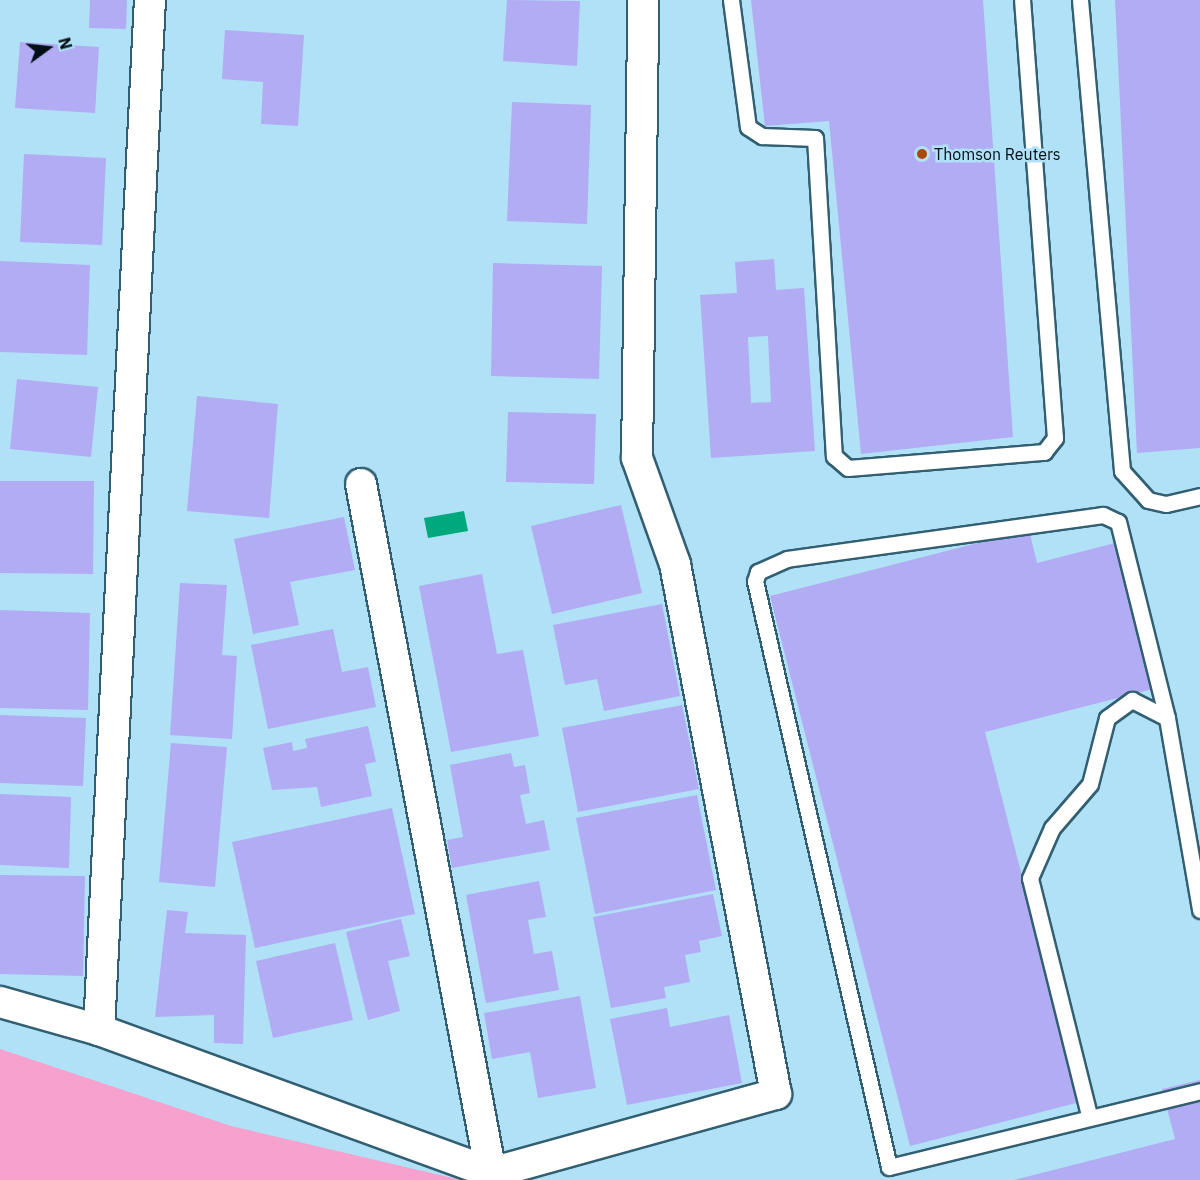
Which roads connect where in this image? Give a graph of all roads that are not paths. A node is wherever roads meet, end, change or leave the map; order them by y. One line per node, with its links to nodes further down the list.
1 (150, 0): 11 (street)
2 (643, 0): 14 (street)
3 (731, 0): 4 (lane)
4 (1022, 0)
5 (1080, 0): 7 (lane)
6 (361, 484): 14 (street)
7 (1200, 496)
8 (1167, 718): 9 (lane); 13 (lane); 15 (lane)
9 (1200, 910)
10 (0, 1002): 11 (street)
11 (99, 1030): 14 (street)
12 (1200, 1091): 13 (lane)
13 (1089, 1116): 15 (lane)
14 (491, 1173)
15 (891, 1173)

